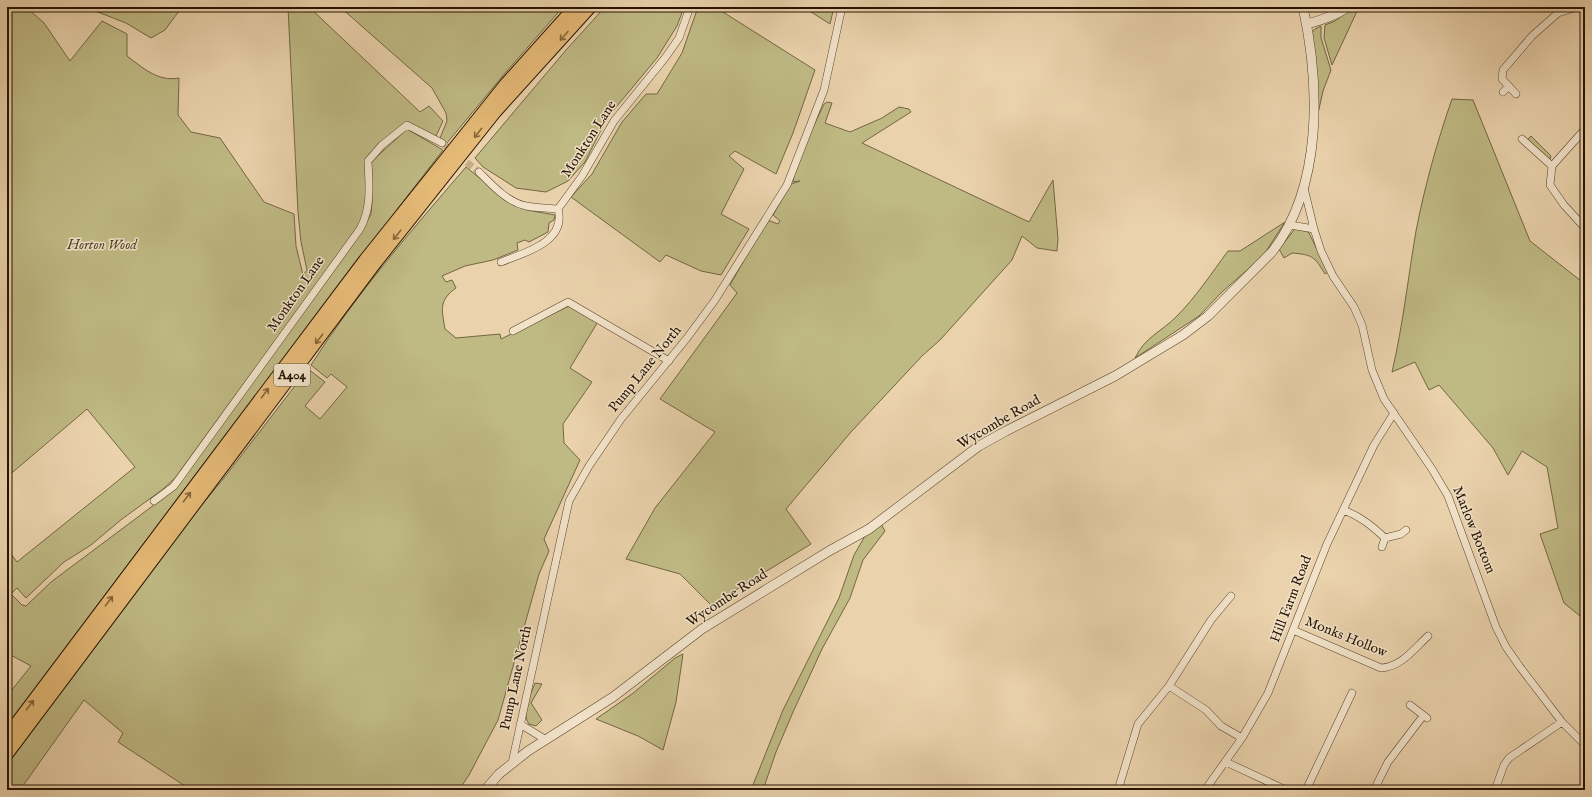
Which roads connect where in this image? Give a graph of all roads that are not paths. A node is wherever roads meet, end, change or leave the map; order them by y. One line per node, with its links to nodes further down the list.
1 (575, 7): 39 (highway, A404, one-way to 1)
2 (590, 7): 43 (highway, A404, one-way to 43)
3 (690, 7): 18 (street, Monkton Lane)
4 (842, 7): 24 (street, Pump Lane North)
5 (1303, 7): 8 (street, Wycombe Road)
6 (1348, 7): 8 (street)
7 (1577, 7): 9 (street)
8 (1307, 24): 17 (street, Wycombe Road)
9 (1509, 86): 10 (street); 11 (street)
10 (1503, 92)
11 (1516, 94)
12 (1585, 129): 15 (street)
13 (1522, 139): 15 (street)
14 (442, 143): 26 (street, Monkton Lane)
15 (1552, 166): 20 (street)
16 (479, 172): 18 (street)
17 (1304, 188): 19 (street, Wycombe Road); 21 (street, Marlow Bottom)
18 (558, 209): 22 (street)
19 (1290, 225): 21 (street); 41 (street, Wycombe Road)
20 (1585, 228)
21 (1314, 229): 25 (street, Marlow Bottom)
22 (501, 262)
23 (513, 331): 24 (street)
24 (669, 361): 38 (street, Pump Lane North)
25 (1394, 414): 27 (street, Hill Farm Road); 37 (street, Marlow Bottom)
26 (154, 501)
27 (1343, 510): 29 (street); 32 (street, Hill Farm Road)
28 (1406, 530): 29 (street)
29 (1385, 538): 30 (street)
30 (1382, 548)
31 (1233, 606): 34 (street)
32 (1293, 630): 33 (street, Monks Hollow); 40 (street, Hill Farm Road)
33 (1428, 636)
34 (1169, 686): 40 (street); 47 (street)
35 (1352, 693): 50 (street)
36 (1410, 706): 51 (street)
37 (1562, 722): 42 (street, Marlow Bottom); 52 (street)
38 (520, 724): 41 (street); 45 (street, Pump Lane North)
39 (7, 736)
40 (1242, 738): 44 (street, Hill Farm Road)
41 (546, 740): 45 (street, Wycombe Road)
42 (1585, 745)
43 (7, 754)
44 (1226, 762): 48 (street, Hill Farm Road); 49 (street)
45 (512, 764): 46 (street, Wycombe Road)
46 (485, 790)
47 (1118, 790)
48 (1206, 790)
49 (1286, 790)
50 (1306, 790)
51 (1374, 790)
52 (1495, 790)

